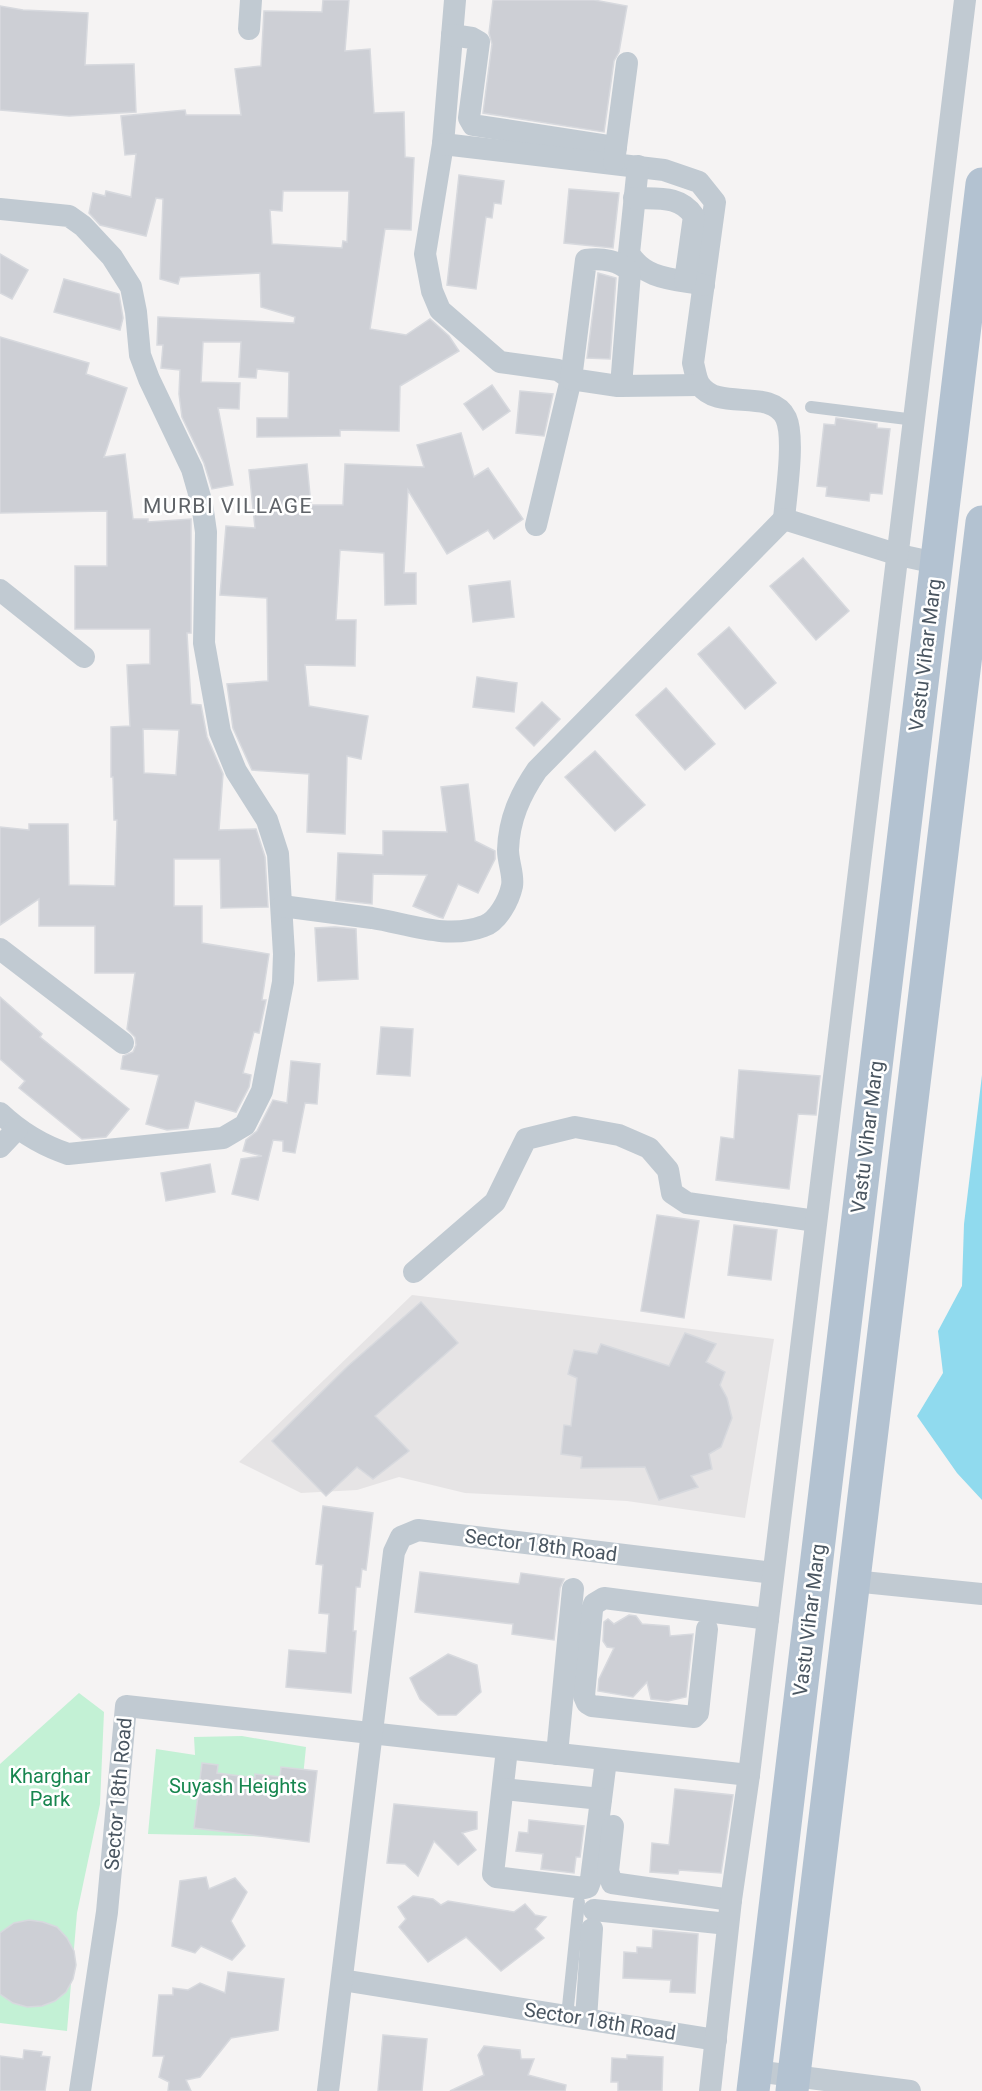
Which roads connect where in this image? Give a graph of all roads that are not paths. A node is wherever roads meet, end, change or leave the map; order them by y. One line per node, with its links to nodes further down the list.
1 (251, 0): 4 (street)
2 (455, 0): 5 (street)
3 (965, 0): 18 (street)
4 (249, 29)
5 (452, 35): 7 (street); 8 (street)
6 (627, 63): 8 (street)
7 (443, 144): 8 (street); 14 (street)
8 (615, 155): 9 (street)
9 (638, 166): 11 (street); 13 (street)
10 (982, 184): 23 (main road, Vastu Vihar Marg)
11 (634, 198): 13 (street); 13 (street)
12 (0, 209): 26 (street)
13 (694, 283): 15 (street)
14 (571, 379): 16 (street); 16 (street); 21 (street)
15 (699, 385): 16 (street); 19 (street)
16 (621, 386)
17 (811, 407): 18 (lane)
18 (915, 420): 22 (street)
19 (784, 519): 22 (street); 26 (street)
20 (982, 522): 35 (main road, Vastu Vihar Marg)
21 (536, 525)
22 (898, 555): 23 (street); 32 (street)
23 (936, 563): 53 (main road, Vastu Vihar Marg)
24 (0, 590): 25 (street)
25 (84, 657)
26 (282, 906): 30 (street)
27 (0, 949): 28 (street)
28 (123, 1043)
29 (0, 1113): 30 (street)
30 (17, 1129): 31 (street)
31 (0, 1147)
32 (816, 1221): 33 (street); 34 (street)
33 (414, 1272)
34 (773, 1573): 38 (street); 40 (street, Sector 18th Road)
35 (853, 1581): 37 (street); 54 (main road, Vastu Vihar Marg)
36 (573, 1589): 42 (street)
37 (982, 1594)
38 (768, 1618): 39 (street); 44 (street)
39 (707, 1629)
40 (372, 1734): 41 (street, Sector 18th Road); 50 (street, Sector 18th Road); 55 (street, Sector 18th Road)
41 (507, 1749): 42 (street, Sector 18th Road); 45 (street)
42 (557, 1754): 43 (street, Sector 18th Road)
43 (613, 1761): 44 (street, Sector 18th Road); 46 (street); 47 (street)
44 (749, 1775): 47 (street)
45 (503, 1789): 46 (street); 46 (street)
46 (601, 1799)
47 (731, 1900): 49 (street)
48 (588, 1914): 49 (street); 51 (street); 51 (lane)
49 (728, 1924): 52 (street)
50 (342, 1980): 51 (street, Sector 18th Road); 56 (street, Sector 18th Road)
51 (577, 2018): 52 (street, Sector 18th Road)
52 (716, 2040): 57 (street)
53 (754, 2081): 54 (street)
54 (793, 2084): 58 (street)
55 (80, 2091)
56 (328, 2091)
57 (710, 2091)
58 (910, 2091)

